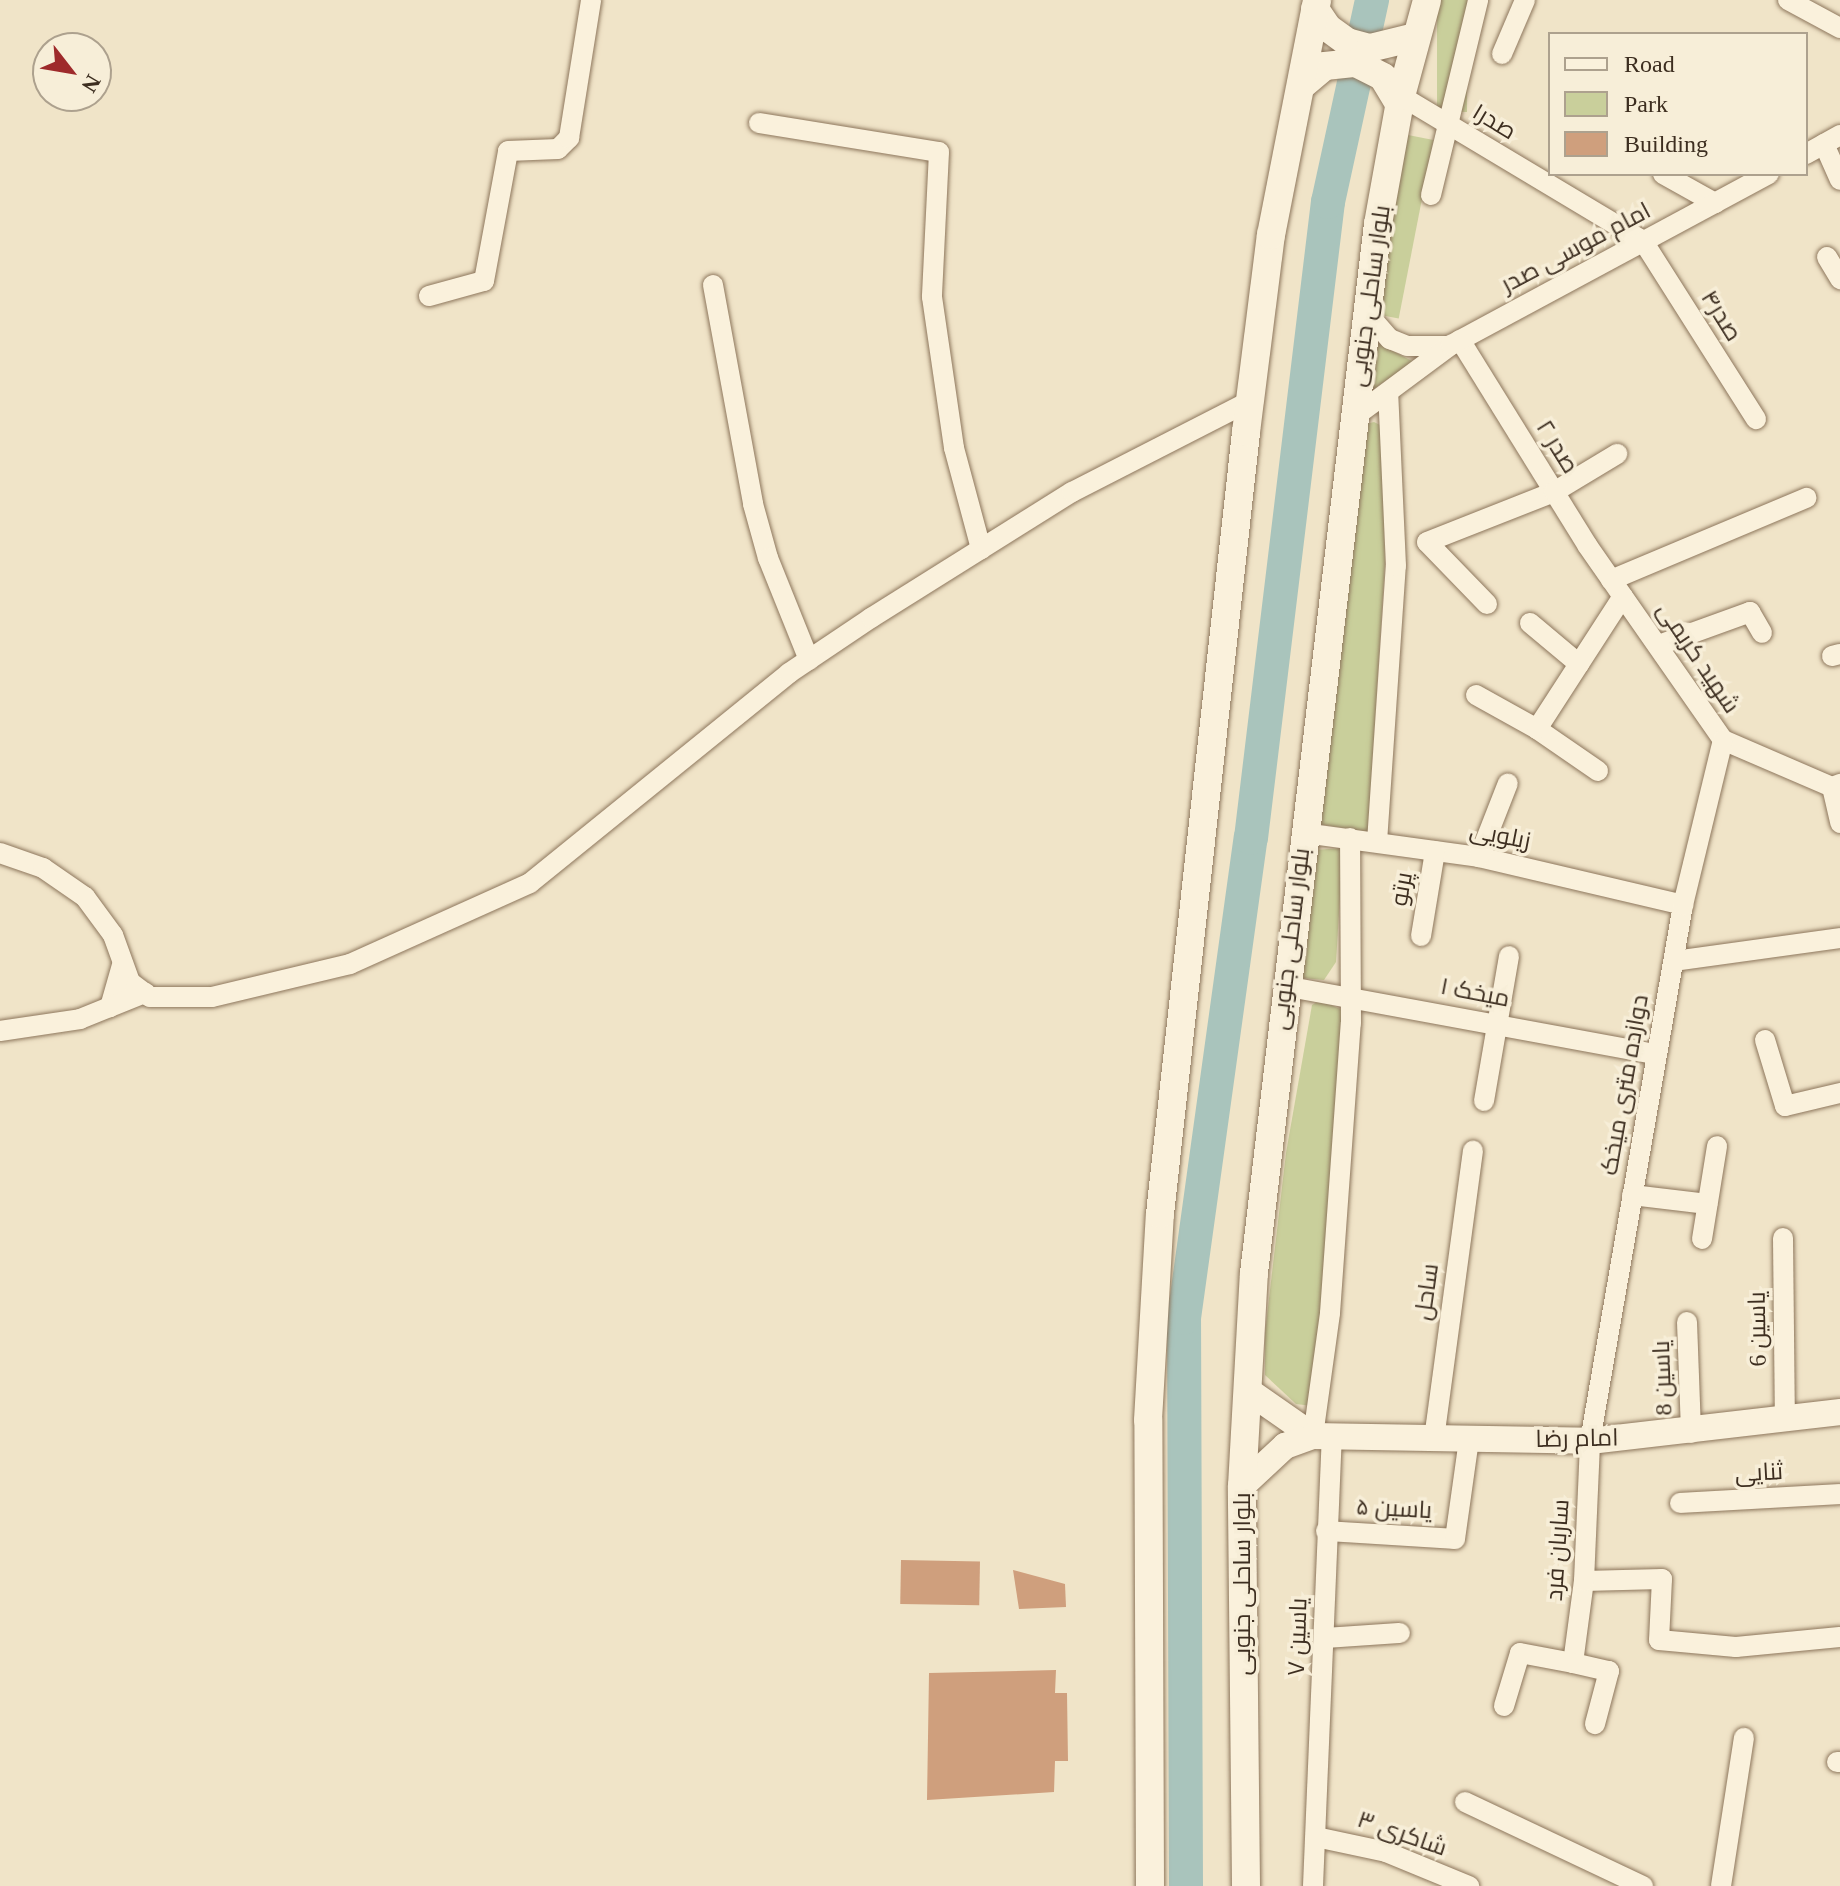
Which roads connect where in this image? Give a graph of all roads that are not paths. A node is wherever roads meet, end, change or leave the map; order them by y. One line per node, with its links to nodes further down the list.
1 (591, 0): 24 (street)
2 (1427, 0): 8 (main road, بلوار ساحلی جنوبی)
3 (1478, 0): 13 (street)
4 (1525, 0): 9 (street)
5 (1788, 0): 7 (street)
6 (1316, 4): 8 (main road); 10 (main road)
7 (1840, 28)
8 (1415, 37): 11 (main road, بلوار ساحلی جنوبی)
9 (1502, 54)
10 (1301, 86): 11 (main road); 28 (main road)
11 (1400, 100): 13 (street, صدر۱); 25 (main road, بلوار ساحلی جنوبی)
12 (759, 123): 34 (street)
13 (1447, 124): 18 (street); 20 (street, صدر۱)
14 (1823, 145): 17 (street)
15 (1667, 176): 19 (street)
16 (1765, 176): 19 (street, امام موسی صدر)
17 (1840, 180)
18 (1431, 195)
19 (1715, 203): 20 (street, امام موسی صدر)
20 (1643, 241): 26 (street, امام موسی صدر); 30 (street, صدر۴)
21 (1827, 257): 22 (street)
22 (1840, 279)
23 (713, 285): 40 (street)
24 (429, 296)
25 (1367, 313): 26 (street); 29 (main road, بلوار ساحلی جنوبی)
26 (1455, 342): 27 (street, امام موسی صدر); 32 (street, صدر ۲)
27 (1388, 392): 29 (street, امام موسی صدر); 51 (street)
28 (1250, 401): 34 (street); 100 (main road)
29 (1354, 417): 49 (main road, بلوار ساحلی جنوبی)
30 (1756, 419)
31 (1617, 454): 32 (street)
32 (1554, 492): 35 (street, صدر ۲); 36 (street)
33 (1806, 498): 35 (street)
34 (981, 549): 40 (street)
35 (1617, 588): 39 (street, شهید کریمی); 41 (street)
36 (1487, 604)
37 (1530, 623): 41 (street)
38 (1762, 633): 39 (street)
39 (1659, 645): 44 (street, شهید کریمی)
40 (809, 660): 62 (street)
41 (1579, 664): 43 (street)
42 (1476, 695): 43 (street)
43 (1537, 729): 45 (street)
44 (1723, 740): 47 (street, شهید کریمی); 55 (street, دوازده متری میخک)
45 (1598, 771)
46 (1508, 783): 54 (street)
47 (1836, 785): 48 (street)
48 (1840, 823)
49 (1304, 833): 50 (street, زیلویی); 61 (main road, بلوار ساحلی جنوبی)
50 (1350, 838): 51 (street, زیلویی); 63 (street, یاسین ۷)
51 (1377, 842): 52 (street, زیلویی)
52 (1435, 851): 54 (street, زیلویی); 56 (street, پرتو)
53 (0, 853): 59 (street)
54 (1479, 857): 55 (street, زیلویی)
55 (1683, 905): 60 (street, دوازده متری میخک)
56 (1421, 936)
57 (1840, 938): 60 (street)
58 (1509, 956): 65 (street)
59 (122, 961): 62 (street); 64 (street)
60 (1674, 961): 68 (street, دوازده متری میخک)
61 (1284, 986): 63 (street, میخک ۱); 78 (main road, بلوار ساحلی جنوبی)
62 (145, 993): 64 (street)
63 (1349, 995): 65 (street, میخک ۱); 82 (street, یاسین ۷)
64 (110, 1007): 66 (street)
65 (1497, 1023): 68 (street, میخک ۱); 70 (street)
66 (0, 1031)
67 (1765, 1040): 69 (street)
68 (1655, 1054): 73 (street, دوازده متری میخک)
69 (1840, 1093)
70 (1484, 1101)
71 (1717, 1146): 74 (street)
72 (1473, 1151): 83 (street, ساحل)
73 (1632, 1195): 74 (street); 85 (street, دوازده متری میخک)
74 (1707, 1204): 76 (street)
75 (1783, 1238): 80 (street, یاسین 6)
76 (1702, 1239)
77 (1687, 1322): 81 (street, یاسین 8)
78 (1247, 1390): 82 (street); 86 (main road, بلوار ساحلی جنوبی)
79 (1840, 1412): 80 (street, امام رضا)
80 (1785, 1420): 81 (street, امام رضا)
81 (1691, 1433): 85 (street, امام رضا)
82 (1322, 1437): 83 (street, امام رضا); 86 (street); 89 (street, یاسین ۷)
83 (1434, 1439): 84 (street, امام رضا)
84 (1469, 1439): 85 (street, امام رضا); 89 (street, یاسین ۵)
85 (1590, 1441): 90 (street, ساربان فرد)
86 (1242, 1486): 101 (main road, بلوار ساحلی جنوبی)
87 (1840, 1494): 88 (street, ثنایی)
88 (1680, 1503)
89 (1326, 1531): 93 (street, یاسین ۷)
90 (1584, 1581): 92 (street); 94 (street, ساربان فرد)
91 (1400, 1633): 93 (street)
92 (1840, 1637)
93 (1324, 1638): 99 (street, یاسین ۷)
94 (1573, 1663): 95 (street); 96 (street)
95 (1504, 1706)
96 (1595, 1724)
97 (1744, 1738): 105 (street)
98 (1465, 1802): 104 (street)
99 (1316, 1837): 102 (street, یاسین ۷); 103 (street, شاکری ۳)
100 (1150, 1886)
101 (1246, 1886)
102 (1313, 1886)
103 (1469, 1886)
104 (1643, 1886)
105 (1721, 1886)

